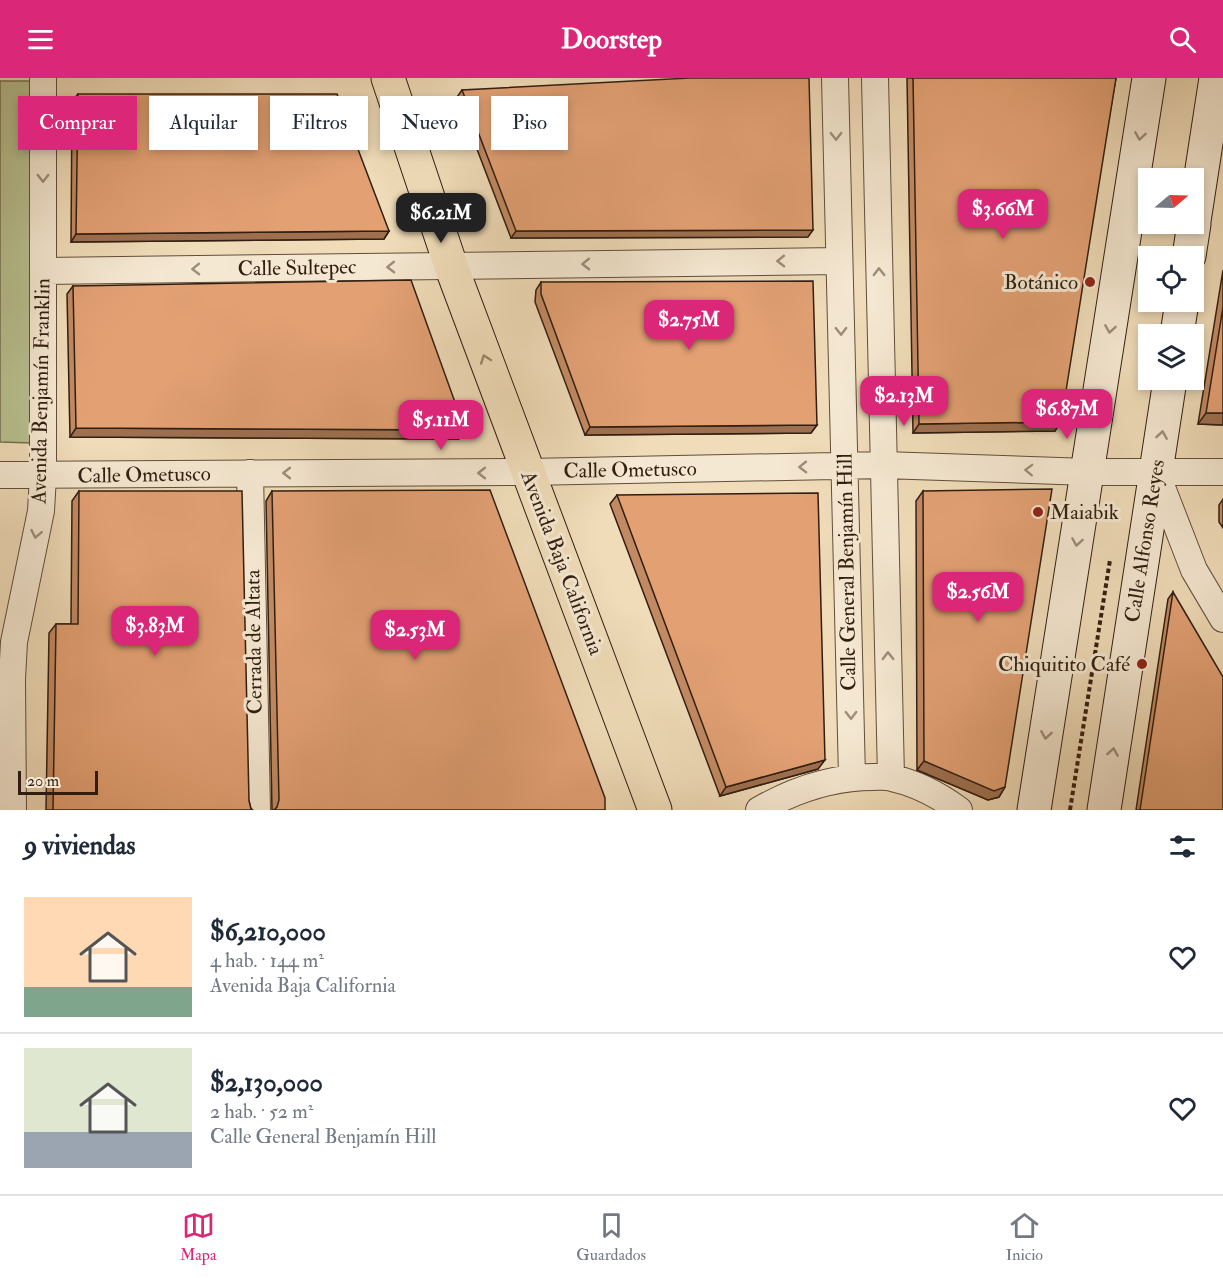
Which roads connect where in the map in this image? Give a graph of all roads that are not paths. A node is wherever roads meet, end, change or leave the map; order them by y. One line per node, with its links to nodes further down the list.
1 (43, 78): 10 (street, Avenida Benjamín Franklin, one-way to 10)
2 (388, 78): 9 (main road, Avenida Baja California)
3 (835, 78): 8 (street, Calle General Benjamín Hill, one-way to 8)
4 (876, 78): 12 (street, Calle General Benjamín Hill, one-way to 4)
5 (1149, 78): 15 (main road, one-way to 15)
6 (1216, 78): 7 (main road)
7 (1202, 168)
8 (839, 261): 9 (street, Calle Sultepec, one-way to 9); 13 (street, Calle General Benjamín Hill, one-way to 13)
9 (451, 266): 10 (street, Calle Sultepec, one-way to 10); 14 (main road, Avenida Baja California, one-way to 9)
10 (43, 271): 20 (street, Avenida Benjamín Franklin)
11 (1168, 390): 16 (main road, Calle Alfonso Reyes, one-way to 11)
12 (883, 465): 13 (street, Calle Ometusco); 15 (street, Calle Ometusco, one-way to 12); 23 (street, Calle General Benjamín Hill, one-way to 12)
13 (845, 466): 14 (street, Calle Ometusco, one-way to 14); 22 (street, Calle General Benjamín Hill, one-way to 22)
14 (528, 472): 18 (street, Calle Ometusco, one-way to 18); 26 (main road, Avenida Baja California)
15 (1088, 472): 16 (street, Calle Ometusco); 29 (main road, one-way to 29)
16 (1156, 472): 17 (street, Calle Ometusco); 21 (street); 30 (main road, Calle Alfonso Reyes, one-way to 16)
17 (1223, 472)
18 (250, 473): 20 (street, Calle Ometusco); 25 (street, Cerrada de Altata)
19 (0, 475): 20 (street, Calle Ometusco)
20 (43, 476): 24 (street, Avenida Benjamín Franklin, one-way to 24)
21 (1223, 619)
22 (852, 777): 23 (street); 27 (street)
23 (891, 777): 28 (street)
24 (13, 810)
25 (257, 810)
26 (655, 810)
27 (759, 810)
28 (959, 810)
29 (1034, 810)
30 (1104, 810)

